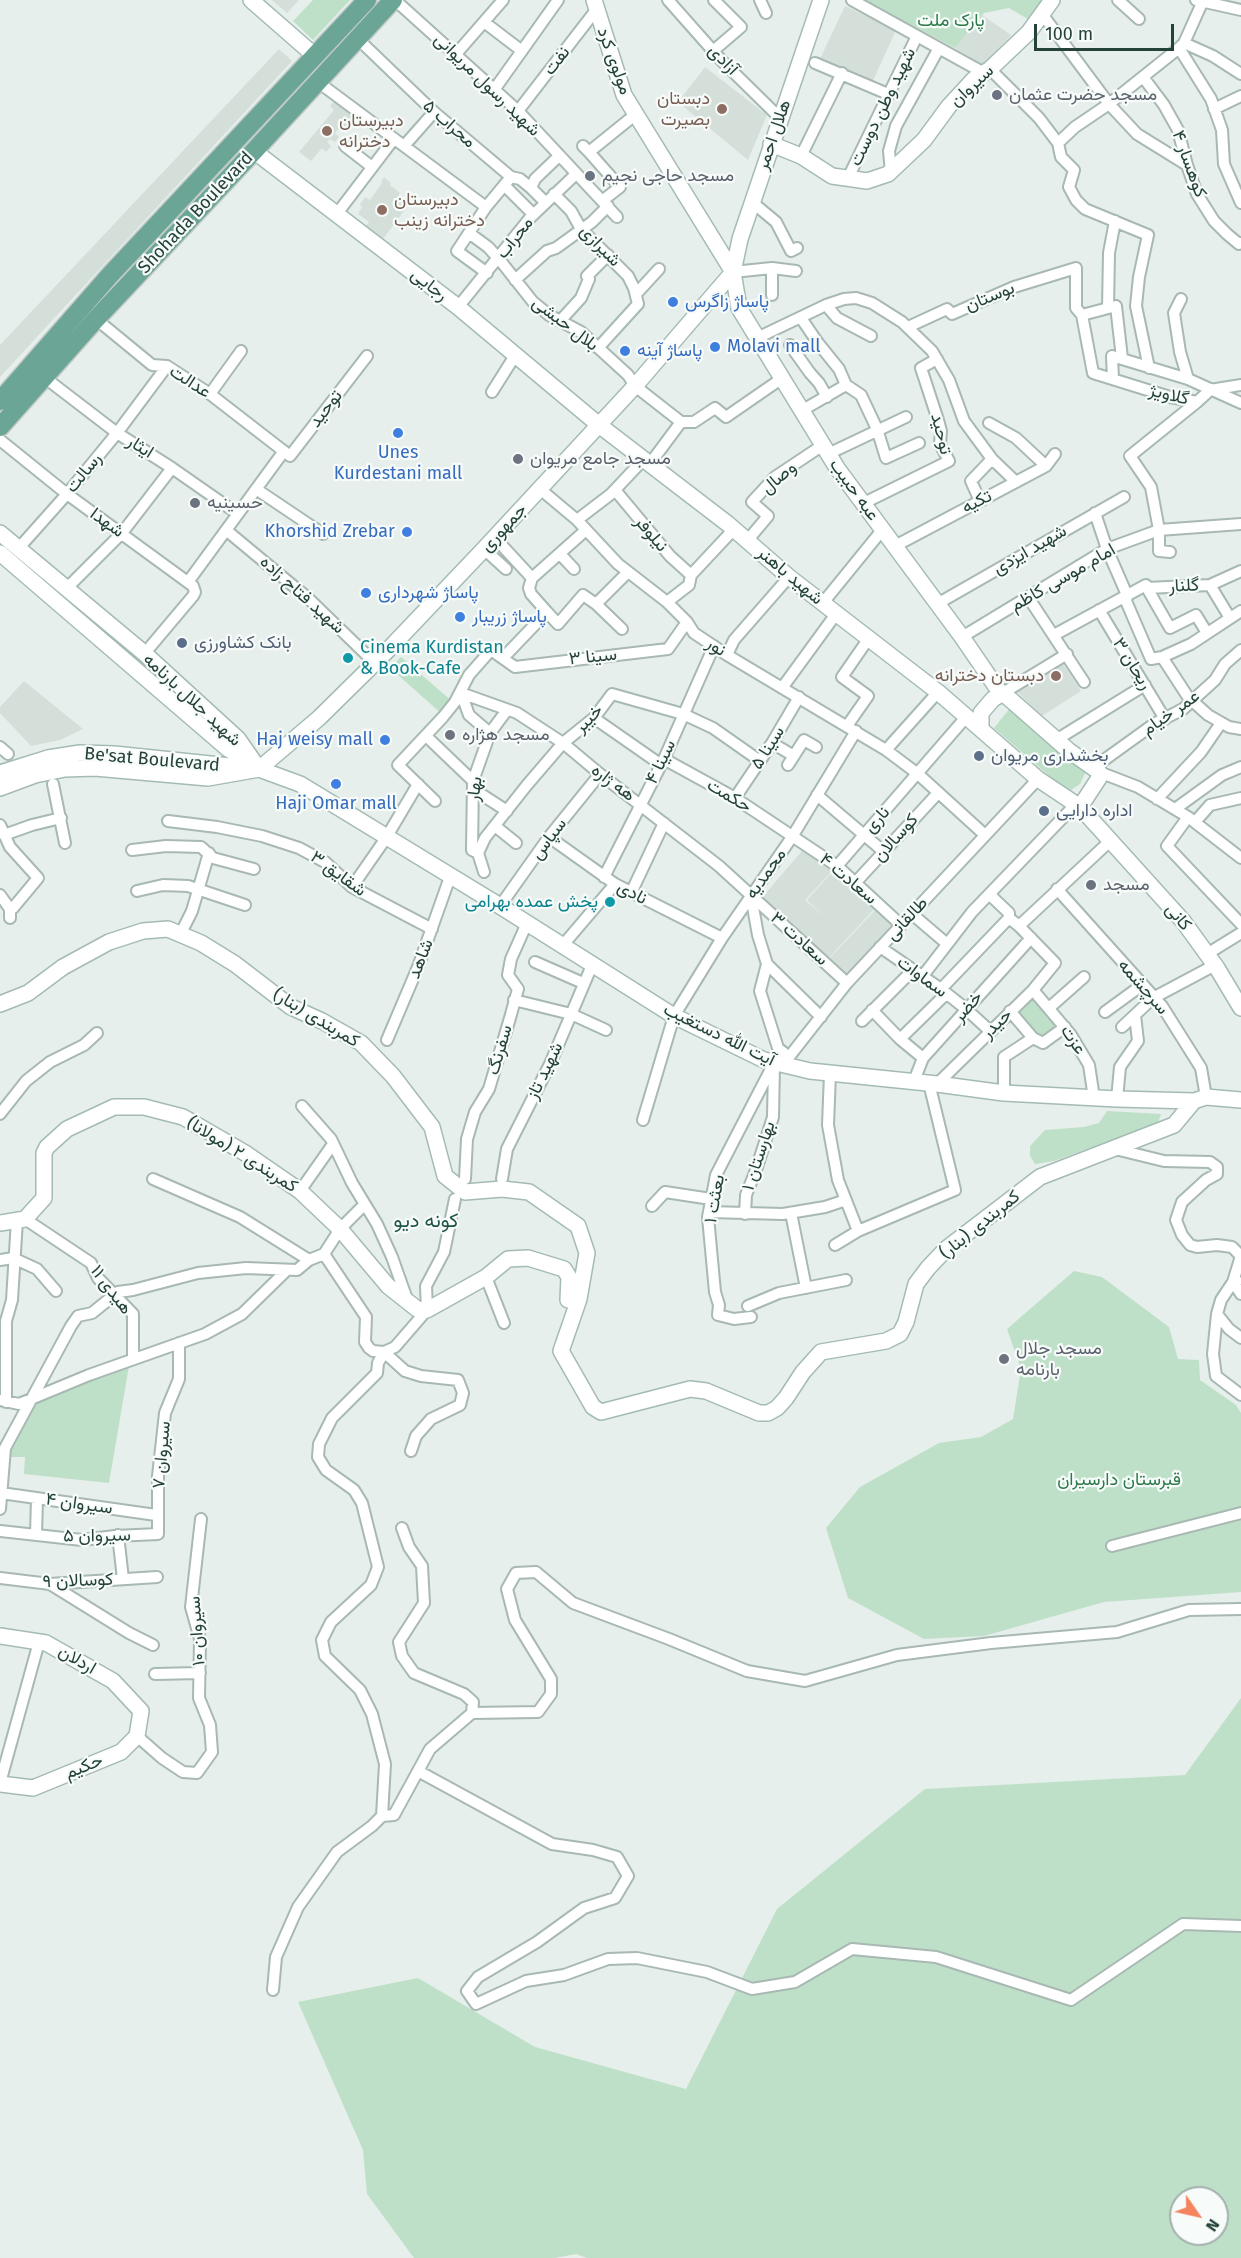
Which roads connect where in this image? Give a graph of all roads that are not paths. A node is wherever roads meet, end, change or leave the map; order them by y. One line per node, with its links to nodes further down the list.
1 (251, 0): 27 (street)
2 (367, 0): 27 (main road, Shohada Boulevard)
3 (394, 0): 21 (main road, Shohada Boulevard); 26 (street, شهید رسول مریوانی)
4 (503, 0): 19 (street)
5 (558, 0): 24 (street)
6 (668, 0): 25 (street, آزادی)
7 (714, 0): 25 (street)
8 (760, 0): 16 (street)
9 (821, 0): 42 (street, هلال احمر)
10 (852, 0): 20 (street)
11 (1052, 0): 17 (street, سیروان)
12 (1118, 0): 18 (street)
13 (1199, 1): 15 (street); 22 (street)
14 (595, 5): 39 (street, نفت); 41 (street, مولوی کرد)
15 (1241, 10)
16 (766, 13)
17 (1042, 14): 29 (street, سیروان); 37 (street)
18 (1139, 19)
19 (484, 22): 24 (street); 26 (street)
20 (917, 36): 23 (street); 35 (street, شهید وطن دوست)
21 (358, 39): 33 (main road, Shohada Boulevard); 40 (street, محراب ۵)
22 (1181, 45): 30 (street); 32 (street); 38 (street)
23 (939, 48): 29 (street); 53 (street)
24 (522, 51): 34 (street)
25 (713, 51): 42 (street, آزادی)
26 (456, 54): 34 (street, شهید رسول مریوانی)
27 (315, 56): 113 (main road, Shohada Boulevard)
28 (815, 63): 31 (street)
29 (987, 71): 44 (street); 53 (street, سیروان)
30 (1240, 72)
31 (842, 73): 35 (street); 50 (street)
32 (1143, 77): 37 (street); 51 (street, کوهسار ۴)
33 (318, 82): 43 (street); 48 (main road, Shohada Boulevard)
34 (494, 90): 39 (street, شهید رسول مریوانی)
35 (888, 94): 55 (street, شهید وطن دوست)
36 (1241, 96): 38 (street)
37 (1109, 104): 44 (street); 51 (street)
38 (1214, 109): 61 (street)
39 (518, 111): 49 (street, شهید رسول مریوانی)
40 (434, 112): 47 (street); 56 (street, محراب ۵)
41 (636, 114): 62 (street); 77 (street, مولوی کرد)
42 (780, 118): 45 (street, هلال احمر)
43 (393, 140): 47 (street); 52 (street)
44 (1058, 143): 67 (street)
45 (771, 144): 50 (street, سیروان); 60 (street, هلال احمر)
46 (345, 146): 52 (street)
47 (404, 146): 63 (street)
48 (254, 151): 65 (street, رجایی); 87 (main road, Shohada Boulevard)
49 (559, 156): 54 (street, شهید رسول مریوانی); 57 (street)
50 (801, 156): 55 (street, سیروان)
51 (1186, 165): 70 (street, کوهسار ۴)
52 (372, 167): 65 (street)
53 (891, 172): 55 (street, سیروان)
54 (576, 174): 58 (street, محراب); 62 (street, شهید رسول مریوانی)
55 (848, 178)
56 (507, 181): 57 (street, محراب ۵); 63 (street); 64 (street)
57 (531, 188): 59 (street, محراب ۵)
58 (554, 194): 59 (street, محراب); 68 (street, شیرازی)
59 (545, 202): 64 (street, محراب)
60 (752, 202): 71 (street); 77 (street, هلال احمر)
61 (1241, 203)
62 (605, 204): 66 (street, شهید رسول مریوانی); 68 (street)
63 (486, 207): 69 (street)
64 (533, 214): 73 (street, محراب)
65 (336, 215): 84 (street, رجایی)
66 (617, 217)
67 (1116, 220): 85 (street); 101 (street)
68 (580, 229): 72 (street, شیرازی); 79 (street)
69 (469, 233): 73 (street, بلال حبشی); 78 (street)
70 (1241, 243)
71 (797, 248)
72 (608, 255): 81 (street, شیرازی); 89 (street)
73 (498, 259): 78 (street, محراب); 79 (street, بلال حبشی)
74 (772, 268): 76 (street); 77 (street); 80 (street)
75 (660, 269): 81 (street)
76 (796, 271)
77 (733, 272): 92 (street, عبه حبیب); 108 (street, جمهوری)
78 (487, 273): 84 (street, محراب)
79 (515, 280): 89 (street, بلال حبشی)
80 (772, 295)
81 (637, 299): 94 (street)
82 (1181, 299): 105 (street)
83 (826, 305): 88 (street); 90 (street); 91 (street)
84 (458, 307): 96 (street, رجایی)
85 (1112, 307): 86 (street); 98 (street)
86 (1082, 315): 90 (street, بوستان); 104 (street, گلاویژ)
87 (96, 318): 100 (street, عدالت); 102 (main road, Shohada Boulevard)
88 (801, 318): 92 (street); 106 (street)
89 (560, 321): 94 (street, بلال حبشی)
90 (908, 327): 99 (street)
91 (871, 336)
92 (757, 338): 103 (street, عبه حبیب)
93 (790, 345): 112 (street)
94 (598, 348): 108 (street, بلال حبشی)
95 (241, 351): 111 (street)
96 (516, 354): 110 (street); 120 (street, رجایی)
97 (367, 356): 127 (street, توحید)
98 (1122, 358): 101 (street); 104 (street)
99 (937, 359): 129 (street); 140 (street, توحید)
100 (167, 366): 111 (street, عدالت); 123 (street, رسالت)
101 (1149, 368): 105 (street)
102 (44, 377): 121 (main road, Shohada Boulevard); 123 (street, ایثار)
103 (781, 378): 116 (street, عبه حبیب); 118 (street)
104 (1113, 379): 114 (street, گلاویژ)
105 (1188, 380): 109 (street)
106 (846, 385): 112 (street); 122 (street)
107 (1241, 385): 109 (street, گلاویژ)
108 (635, 386): 118 (street, بلال حبشی); 120 (street, جمهوری)
109 (1210, 390): 114 (street, گلاویژ); 115 (street)
110 (492, 392)
111 (210, 394): 127 (street, عدالت)
112 (827, 397): 116 (street)
113 (0, 401)
114 (1197, 402): 149 (street)
115 (1241, 403)
116 (801, 411): 126 (street, عبه حبیب)
117 (906, 417): 122 (street, وصال)
118 (681, 422): 130 (street)
119 (989, 423): 131 (street)
120 (599, 425): 130 (street, شهید باهنر); 135 (street, جمهوری)
121 (0, 427)
122 (877, 429): 125 (street); 126 (street, وصال)
123 (117, 433): 132 (street, ایثار); 137 (street, رسالت)
124 (0, 440): 137 (street, شهدا)
125 (919, 443)
126 (825, 450): 140 (street, عبه حبیب); 153 (street, وصال)
127 (284, 451): 134 (street)
128 (1054, 454): 131 (street, تکیه)
129 (992, 459): 133 (street); 139 (street)
130 (646, 463): 136 (street); 145 (street, شهید باهنر)
131 (1046, 466): 133 (street, تکیه)
132 (172, 468): 142 (street, ایثار); 151 (street)
133 (1016, 482): 139 (street, تکیه)
134 (256, 489): 142 (street); 152 (street)
135 (540, 489): 143 (street, نور); 154 (street, جمهوری)
136 (615, 490): 143 (street); 164 (street, نیلوفر)
137 (67, 495): 151 (street, شهدا); 156 (street, رسالت)
138 (1124, 497): 141 (street, شهید ایزدی)
139 (980, 501): 155 (street, تکیه)
140 (864, 503): 148 (street, عبه حبیب)
141 (1095, 513): 157 (street); 177 (street, شهید ایزدی)
142 (238, 514): 146 (street)
143 (577, 520): 147 (street, نور)
144 (1241, 525): 149 (street, امام موسی کاظم)
145 (734, 529): 153 (street, شهید باهنر); 164 (street)
146 (226, 530): 168 (street); 197 (street, شهید فتاح زاده)
147 (586, 530): 160 (street); 163 (street, نور)
148 (883, 530): 155 (street, عبه حبیب); 176 (street)
149 (1159, 530): 157 (street, امام موسی کاظم); 158 (street)
150 (0, 533): 156 (street, شهید جلال بارنامه)
151 (122, 533): 168 (street, شهدا); 171 (street)
152 (322, 534)
153 (747, 541): 166 (street, شهید باهنر)
154 (489, 544): 161 (street); 167 (street); 197 (street, جمهوری)
155 (895, 546): 177 (street, عبه حبیب)
156 (18, 549): 171 (street, شهید جلال بارنامه)
157 (1107, 549): 172 (street); 173 (street, امام موسی کاظم)
158 (1170, 552)
159 (0, 554): 225 (street, شهید جلال بارنامه)
160 (560, 554): 162 (street); 167 (street)
161 (506, 569)
162 (574, 569)
163 (628, 572): 174 (street, نور); 175 (street)
164 (691, 574): 174 (street)
165 (1239, 576): 169 (street, گلنار)
166 (789, 577): 176 (street, شهید باهنر); 193 (street)
167 (532, 578): 180 (street)
168 (188, 582): 190 (street)
169 (1210, 585): 170 (street, گلنار); 182 (street)
170 (1147, 588): 172 (street, گلنار); 185 (street)
171 (66, 589): 225 (street, شهید جلال بارنامه)
172 (1127, 595): 178 (street, گلنار); 194 (street)
173 (1028, 597): 186 (street); 187 (street, امام موسی کاظم)
174 (667, 602): 183 (street, نور)
175 (596, 604): 180 (street); 184 (street)
176 (822, 604): 181 (street, شهید باهنر)
177 (937, 604): 187 (street, عبه حبیب)
178 (1099, 610): 186 (street, گلنار); 199 (street, ریحان ۳)
179 (1241, 611): 182 (street)
180 (547, 612): 195 (street)
181 (836, 614): 188 (street, شهید باهنر); 200 (street)
182 (1230, 618): 185 (street)
183 (687, 622): 189 (street, نور); 195 (street, سینا ۳)
184 (622, 629)
185 (1207, 633): 194 (street)
186 (1054, 635): 192 (street)
187 (962, 637): 203 (street, عبه حبیب)
188 (869, 638): 201 (street, شهید باهنر); 213 (street, محمدیه)
189 (714, 646): 193 (street, نور); 207 (street, سینا ۴)
190 (150, 647)
191 (1241, 650): 196 (street, عمر خیام)
192 (1067, 654): 198 (street); 203 (street)
193 (727, 655): 200 (street, نور)
194 (1162, 657): 205 (street)
195 (503, 658): 202 (street, سینا ۳)
196 (1236, 661): 205 (street, عمر خیام)
197 (375, 663): 225 (street, جمهوری)
198 (1084, 682)
199 (1145, 685): 210 (street, ریحان ۳); 217 (street)
200 (782, 687): 204 (street, نور)
201 (938, 692): 208 (street, شهید باهنر); 221 (street)
202 (461, 693): 206 (street, هه ژاره); 215 (street); 216 (street)
203 (1002, 693): 212 (street); 217 (street)
204 (799, 697): 213 (street, نور); 219 (street, سینا ۵)
205 (1192, 701): 210 (street, عمر خیام); 211 (street)
206 (507, 710): 215 (street, بهار); 218 (street, هه ژاره)
207 (682, 714): 209 (street, خیبر); 222 (street, سینا ۴); 223 (street)
208 (967, 716): 212 (street, شهید باهنر); 229 (street, ناری)
209 (594, 718): 218 (street, خیبر); 222 (street, حکمت)
210 (1165, 719): 226 (street, عمر خیام)
211 (1221, 723): 214 (street); 239 (street)
212 (981, 727): 230 (street, شهید باهنر)
213 (851, 728): 221 (street, نور); 236 (street, محمدیه)
214 (1241, 729)
215 (490, 732): 233 (street, بهار)
216 (426, 736): 232 (street); 233 (street)
217 (1056, 740): 226 (street)
218 (564, 743): 228 (street, هه ژاره); 244 (street, خیبر)
219 (772, 743): 220 (street); 223 (street, سینا ۵)
220 (816, 747)
221 (886, 750): 229 (street, نور)
222 (662, 761): 237 (street, حکمت); 241 (street, سینا ۴)
223 (760, 761): 237 (street, سینا ۵)
224 (1241, 767): 243 (street)
225 (260, 769): 227 (street, Be'sat Boulevard); 234 (street, Be'sat Boulevard); 255 (street, آیت الله دستغیب)
226 (1096, 770): 239 (street); 242 (street)
227 (0, 773)
228 (600, 774): 241 (street, هه ژاره); 253 (street, سپاس)
229 (918, 774): 235 (street, نور); 251 (street, ناری)
230 (1038, 778): 242 (street, شهید باهنر); 252 (street, طالقانی)
231 (53, 784): 245 (street)
232 (418, 784): 240 (street); 255 (street)
233 (473, 785): 244 (street); 261 (street, بهار)
234 (0, 788)
235 (938, 793): 252 (street, نور); 260 (street, کوسالان)
236 (817, 795): 251 (street); 254 (street, محمدیه)
237 (735, 798): 254 (street, حکمت)
238 (1241, 798): 246 (street)
239 (1157, 799): 243 (street)
240 (435, 801)
241 (640, 804): 248 (street, هه ژاره); 268 (street, سینا ۴)
242 (1078, 806): 256 (street, کانی); 277 (street)
243 (1174, 809): 246 (street)
244 (507, 811): 249 (street, خیبر)
245 (61, 818): 250 (street); 257 (street)
246 (1192, 819): 263 (street); 284 (street)
247 (168, 821): 271 (street, شقایق ۳)
248 (664, 823): 275 (street); 278 (street, هه ژاره)
249 (495, 826): 258 (street); 261 (street, خیبر)
250 (2, 830): 276 (street)
251 (864, 834): 260 (street); 264 (street, ناری)
252 (985, 835): 281 (street, طالقانی)
253 (549, 837): 268 (street, نادی); 280 (street, سپاس)
254 (792, 837): 264 (street, سعادت ۴); 278 (street, محمدیه)
255 (386, 838): 267 (street, آیت الله دستغیب); 271 (street)
256 (1110, 841): 273 (street); 295 (street, کانی)
257 (65, 843)
258 (516, 843)
259 (132, 850): 262 (street)
260 (883, 851): 269 (street, کوسالان)
261 (478, 852): 266 (street, بهار)
262 (209, 853): 265 (street); 272 (street)
263 (1241, 857)
264 (837, 866): 269 (street, سعادت ۴)
265 (254, 869)
266 (484, 872)
267 (450, 877): 280 (street, آیت الله دستغیب); 287 (street, شاهد)
268 (604, 877): 270 (street, نادی)
269 (855, 883): 285 (street, سعادت ۴)
270 (615, 884): 275 (street, نادی); 293 (street)
271 (352, 887): 287 (street, شقایق ۳)
272 (198, 889): 274 (street); 279 (street); 288 (street)
273 (1057, 889): 286 (street); 303 (street, سرچشمه)
274 (137, 891)
275 (631, 892): 290 (street, نادی)
276 (0, 895)
277 (990, 895): 282 (street); 292 (street)
278 (751, 896): 290 (street, محمدیه); 298 (street); 301 (street, سعادت ۳)
279 (245, 905)
280 (500, 906): 283 (street, آیت الله دستغیب)
281 (912, 914): 285 (street, طالقانی); 292 (street)
282 (1009, 918): 286 (street); 305 (street)
283 (527, 923): 293 (street, آیت الله دستغیب); 307 (street, سفرنگ)
284 (1241, 924)
285 (901, 925): 294 (street, طالقانی)
286 (1019, 926): 291 (street)
287 (432, 929): 327 (street, شاهد)
288 (181, 933): 308 (street, کمربندی (بنار)); 372 (street, کمربندی (بنار))
289 (1241, 933): 295 (street)
290 (722, 938): 317 (street, محمدیه)
291 (1031, 938): 304 (street, حیدر); 311 (street, خضر)
292 (946, 943): 299 (street)
293 (563, 945): 297 (street, آیت الله دستغیب)
294 (880, 947): 299 (street, سماوات); 301 (street, طالقانی)
295 (1211, 960): 306 (street); 310 (street, کانی)
296 (535, 962): 302 (street)
297 (593, 963): 302 (street, شهید تاز); 317 (street, آیت الله دستغیب)
298 (767, 964): 318 (street); 329 (street)
299 (918, 974): 305 (street, سماوات); 312 (street)
300 (1084, 976): 309 (street)
301 (847, 982): 318 (street, طالقانی)
302 (583, 983): 315 (street, شهید تاز)
303 (1142, 986): 306 (street, سرچشمه); 314 (street)
304 (1033, 990): 309 (street, عزت); 313 (street, حیدر)
305 (944, 992): 311 (street, سماوات); 326 (street)
306 (1153, 998): 316 (street); 335 (street, سرچشمه)
307 (514, 1000): 315 (street); 343 (street, سفرنگ)
308 (0, 1004)
309 (1049, 1008): 320 (street, عزت)
310 (1241, 1008)
311 (966, 1009): 323 (street, سماوات); 328 (street, خضر)
312 (872, 1010): 319 (street); 326 (street)
313 (1010, 1011): 323 (street, حیدر); 325 (street)
314 (1105, 1012)
315 (571, 1014): 322 (street); 344 (street, شهید تاز)
316 (1135, 1015): 321 (street); 334 (street)
317 (674, 1016): 329 (street, آیت الله دستغیب); 339 (street, محمدیه)
318 (821, 1017): 329 (street, طالقانی)
319 (862, 1022)
320 (1065, 1027): 325 (street); 333 (street, عزت)
321 (1122, 1027)
322 (606, 1030)
323 (990, 1031): 331 (street, حیدر)
324 (97, 1033): 338 (street)
325 (1033, 1038): 332 (street)
326 (900, 1039): 328 (street)
327 (387, 1040)
328 (923, 1058): 331 (street, خضر)
329 (783, 1062): 330 (street, آیت الله دستغیب); 347 (street, بعثت ۱); 353 (street, بهارستان ۱)
330 (830, 1074): 331 (street, آیت الله دستغیب); 348 (street)
331 (927, 1083): 332 (street, آیت الله دستغیب); 357 (street)
332 (1004, 1093): 333 (street, آیت الله دستغیب)
333 (1094, 1098): 334 (street, آیت الله دستغیب)
334 (1117, 1099): 335 (street, آیت الله دستغیب)
335 (1200, 1099): 336 (street, آیت الله دستغیب); 341 (street, کمربندی (بنار))
336 (1241, 1100)
337 (302, 1106): 340 (street)
338 (0, 1114)
339 (643, 1120)
340 (333, 1144): 345 (street); 349 (street)
341 (1114, 1148): 366 (street); 372 (street, کمربندی (بنار))
342 (153, 1179): 362 (street)
343 (465, 1179)
344 (502, 1179)
345 (300, 1191): 354 (street, کمربندی ۲ (مولانا)); 356 (street, کمربندی ۲ (مولانا))
346 (456, 1199): 374 (street)
347 (711, 1199): 350 (street); 351 (street, بعثت ۱)
348 (846, 1200): 352 (street); 357 (street)
349 (364, 1204): 356 (street); 373 (street)
350 (652, 1206)
351 (709, 1212): 353 (street); 367 (street, بعثت ۱)
352 (791, 1213): 353 (street); 367 (street)
353 (744, 1214)
354 (21, 1220): 355 (street); 360 (street); 369 (street, هیدی ۱۱)
355 (0, 1223)
356 (340, 1228): 359 (street); 373 (street, کمربندی ۲ (مولانا))
357 (858, 1231): 358 (street)
358 (835, 1245)
359 (324, 1254): 362 (street); 380 (street)
360 (13, 1258): 361 (street); 368 (street); 371 (street)
361 (0, 1260)
362 (309, 1260): 363 (street)
363 (287, 1270): 369 (street); 379 (street)
364 (486, 1277): 372 (street); 374 (street); 377 (street)
365 (846, 1280): 367 (street)
366 (1237, 1280): 370 (street); 376 (street)
367 (806, 1288)
368 (56, 1291)
369 (114, 1294): 381 (street, هیدی ۱۱); 383 (street)
370 (1241, 1294)
371 (12, 1300): 375 (street); 384 (street)
372 (573, 1300)
373 (408, 1302): 374 (street, کمربندی ۲ (مولانا))
374 (428, 1311): 380 (street)
375 (0, 1313)
376 (1217, 1314): 378 (street); 382 (street)
377 (504, 1323)
378 (1241, 1338)
379 (179, 1343): 381 (street); 391 (street, سیروان ۷)
380 (384, 1352): 386 (street); 413 (street)
381 (133, 1359): 383 (street)
382 (1241, 1395)
383 (33, 1399): 384 (street); 385 (street)
384 (3, 1401)
385 (3, 1448): 387 (street)
386 (411, 1451)
387 (1, 1494): 388 (street, سیروان ۴); 389 (street)
388 (38, 1498): 391 (street, سیروان ۴); 396 (street)
389 (0, 1509)
390 (1241, 1513): 398 (street)
391 (156, 1515): 395 (street, سیروان ۷)
392 (201, 1519): 407 (street, سیروان ۱۰)
393 (402, 1528): 409 (street)
394 (0, 1531): 396 (street, سیروان ۵)
395 (158, 1534): 397 (street, سیروان ۵)
396 (36, 1535): 397 (street, سیروان ۵)
397 (118, 1536): 401 (street)
398 (1112, 1546)
399 (156, 1576): 401 (street, کوسالان ۹)
400 (0, 1578): 402 (street, کوسالان ۹)
401 (123, 1579): 402 (street, کوسالان ۹)
402 (50, 1584): 406 (street)
403 (1241, 1610): 409 (street)
404 (0, 1636): 405 (street, اردلان)
405 (39, 1642): 410 (street, اردلان); 412 (street)
406 (153, 1645)
407 (200, 1673): 408 (street); 410 (street, سیروان ۱۰)
408 (154, 1674)
409 (472, 1713): 411 (street)
410 (136, 1736): 412 (street, حکیم)
411 (418, 1771): 413 (street); 414 (street)
412 (0, 1783)
413 (382, 1816): 415 (street)
414 (1241, 1926)
415 (273, 1990)

